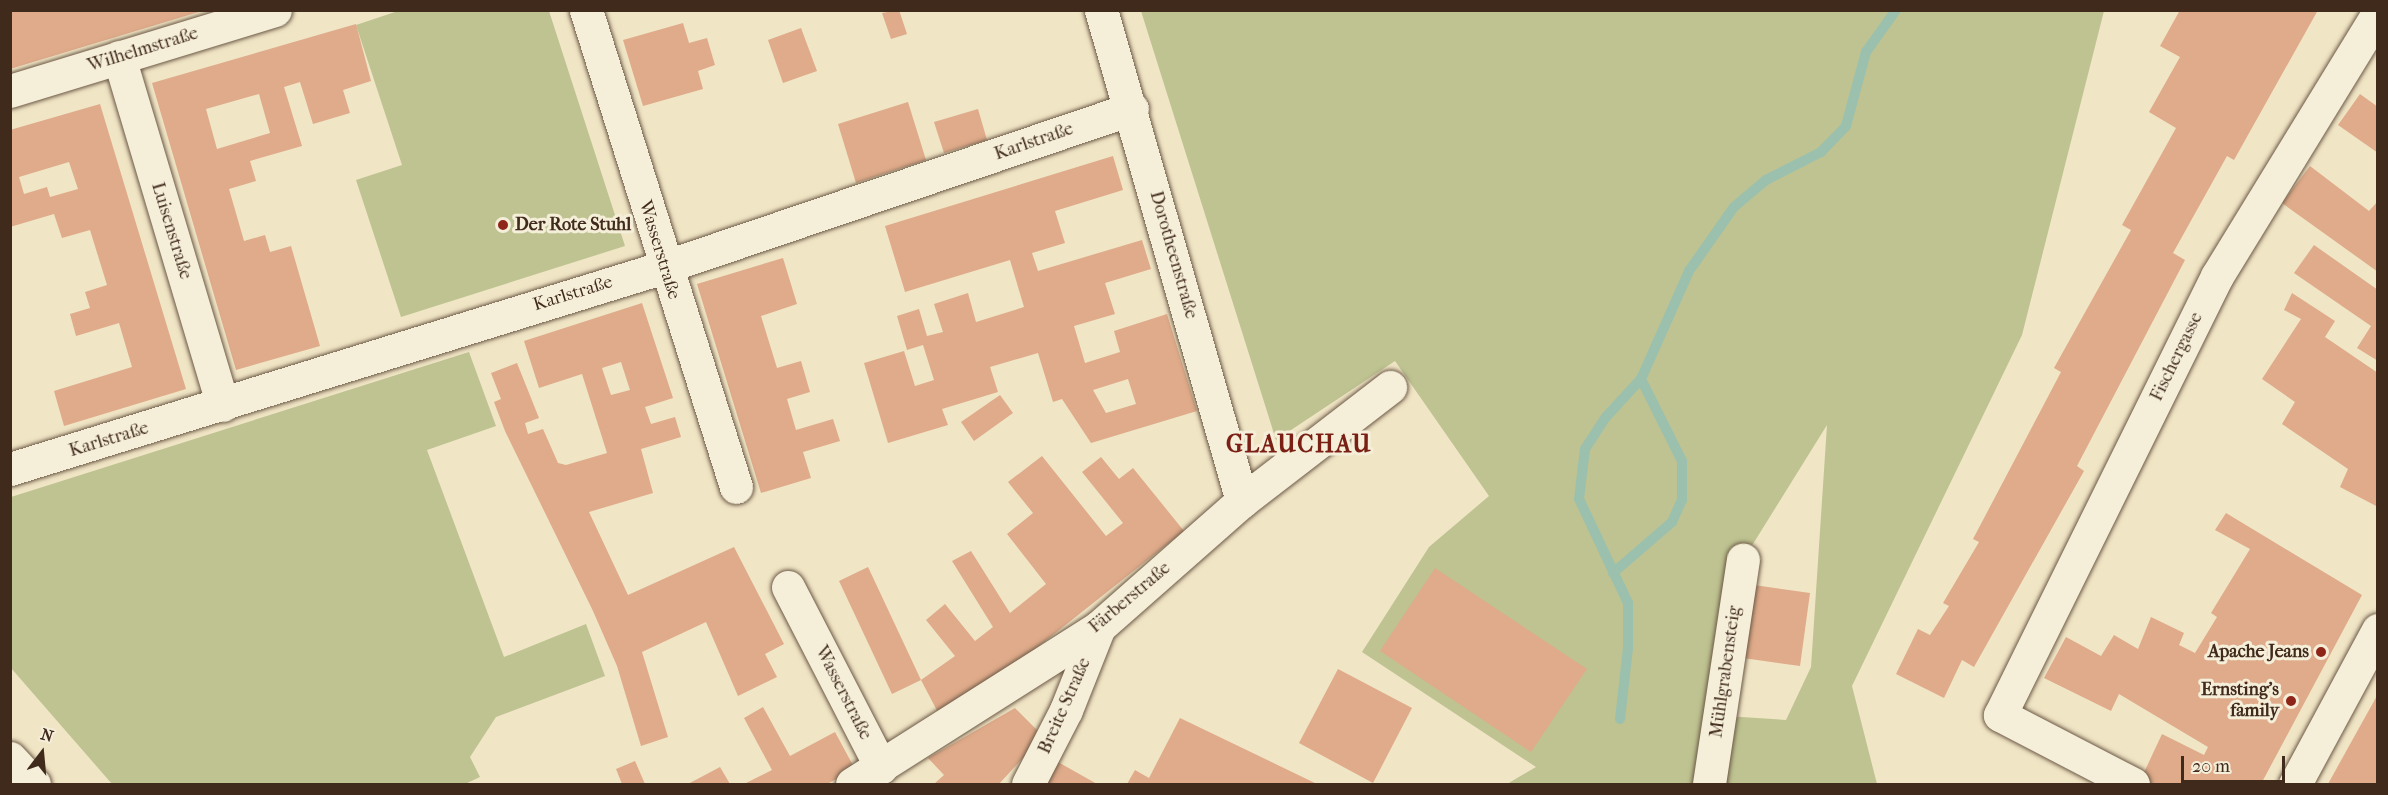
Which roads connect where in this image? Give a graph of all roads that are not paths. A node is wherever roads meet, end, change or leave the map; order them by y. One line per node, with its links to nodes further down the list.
1 (275, 10): 5 (street, Wilhelmstraße)
2 (586, 10): 8 (street, Wasserstraße)
3 (1101, 10): 7 (street, Dorotheenstraße)
4 (2378, 13): 24 (street, Fischergasse)
5 (118, 57): 6 (street, Wilhelmstraße); 10 (street, Luisenstraße)
6 (10, 91)
7 (1131, 109): 8 (street, Karlstraße); 13 (street, Dorotheenstraße)
8 (664, 267): 10 (street, Karlstraße); 12 (street, Wasserstraße)
9 (1390, 387): 13 (street, Färberstraße)
10 (223, 405): 11 (street, Karlstraße)
11 (10, 469)
12 (736, 487)
13 (1242, 501): 16 (street, Färberstraße)
14 (1743, 560): 23 (street, Mühlgrabensteig)
15 (788, 587): 19 (street, Wasserstraße)
16 (1099, 627): 19 (street, Färberstraße); 22 (street, Breite Straße)
17 (2378, 630): 25 (street)
18 (10, 758): 20 (street)
19 (881, 767): 21 (street, Färberstraße)
20 (34, 784)
21 (852, 784)
22 (1028, 784)
23 (1710, 784)
24 (2133, 784)
25 (2295, 784)

